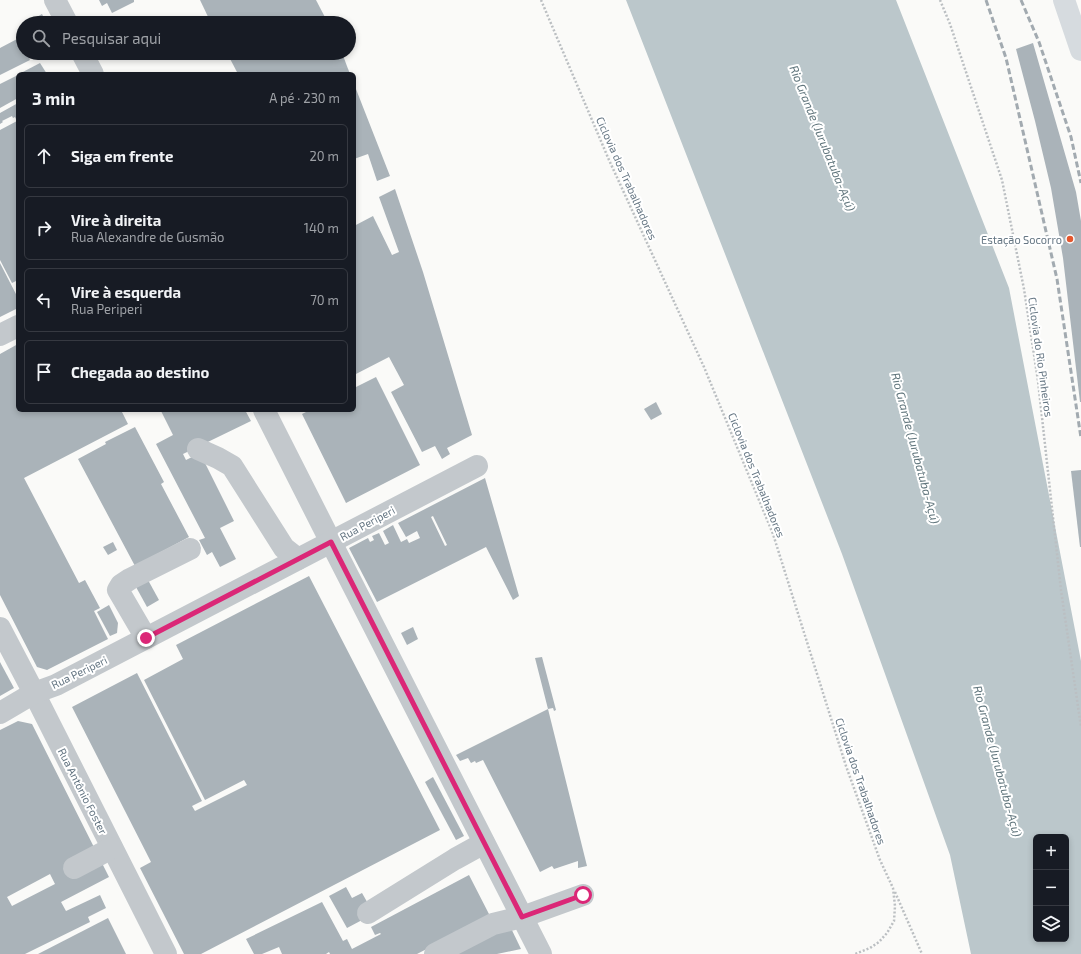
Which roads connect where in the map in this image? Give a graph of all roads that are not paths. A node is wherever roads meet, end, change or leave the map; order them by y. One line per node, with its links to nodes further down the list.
1 (55, 0): 3 (street)
2 (1064, 0): 4 (highway)
3 (63, 16)
4 (1081, 50)
5 (86, 60): 6 (street)
6 (92, 72)
7 (16, 327): 8 (street)
8 (0, 335)
9 (265, 412): 12 (street)
10 (198, 449): 14 (street)
11 (477, 466): 12 (street, Rua Periperi)
12 (331, 542): 14 (street, Rua Periperi); 19 (street)
13 (190, 549): 16 (street)
14 (298, 559): 16 (street, Rua Periperi)
15 (0, 628): 17 (street, Rua Antônio Foster)
16 (146, 638): 17 (street, Rua Periperi)
17 (34, 693): 18 (street, Rua Periperi); 20 (street, Rua Antônio Foster)
18 (0, 713)
19 (484, 843): 23 (street); 24 (street)
20 (112, 848): 21 (street); 25 (street, Rua Antônio Foster)
21 (74, 868)
22 (583, 895): 24 (street)
23 (368, 913)
24 (522, 917): 26 (street); 27 (street)
25 (166, 954)
26 (435, 954)
27 (541, 954)

